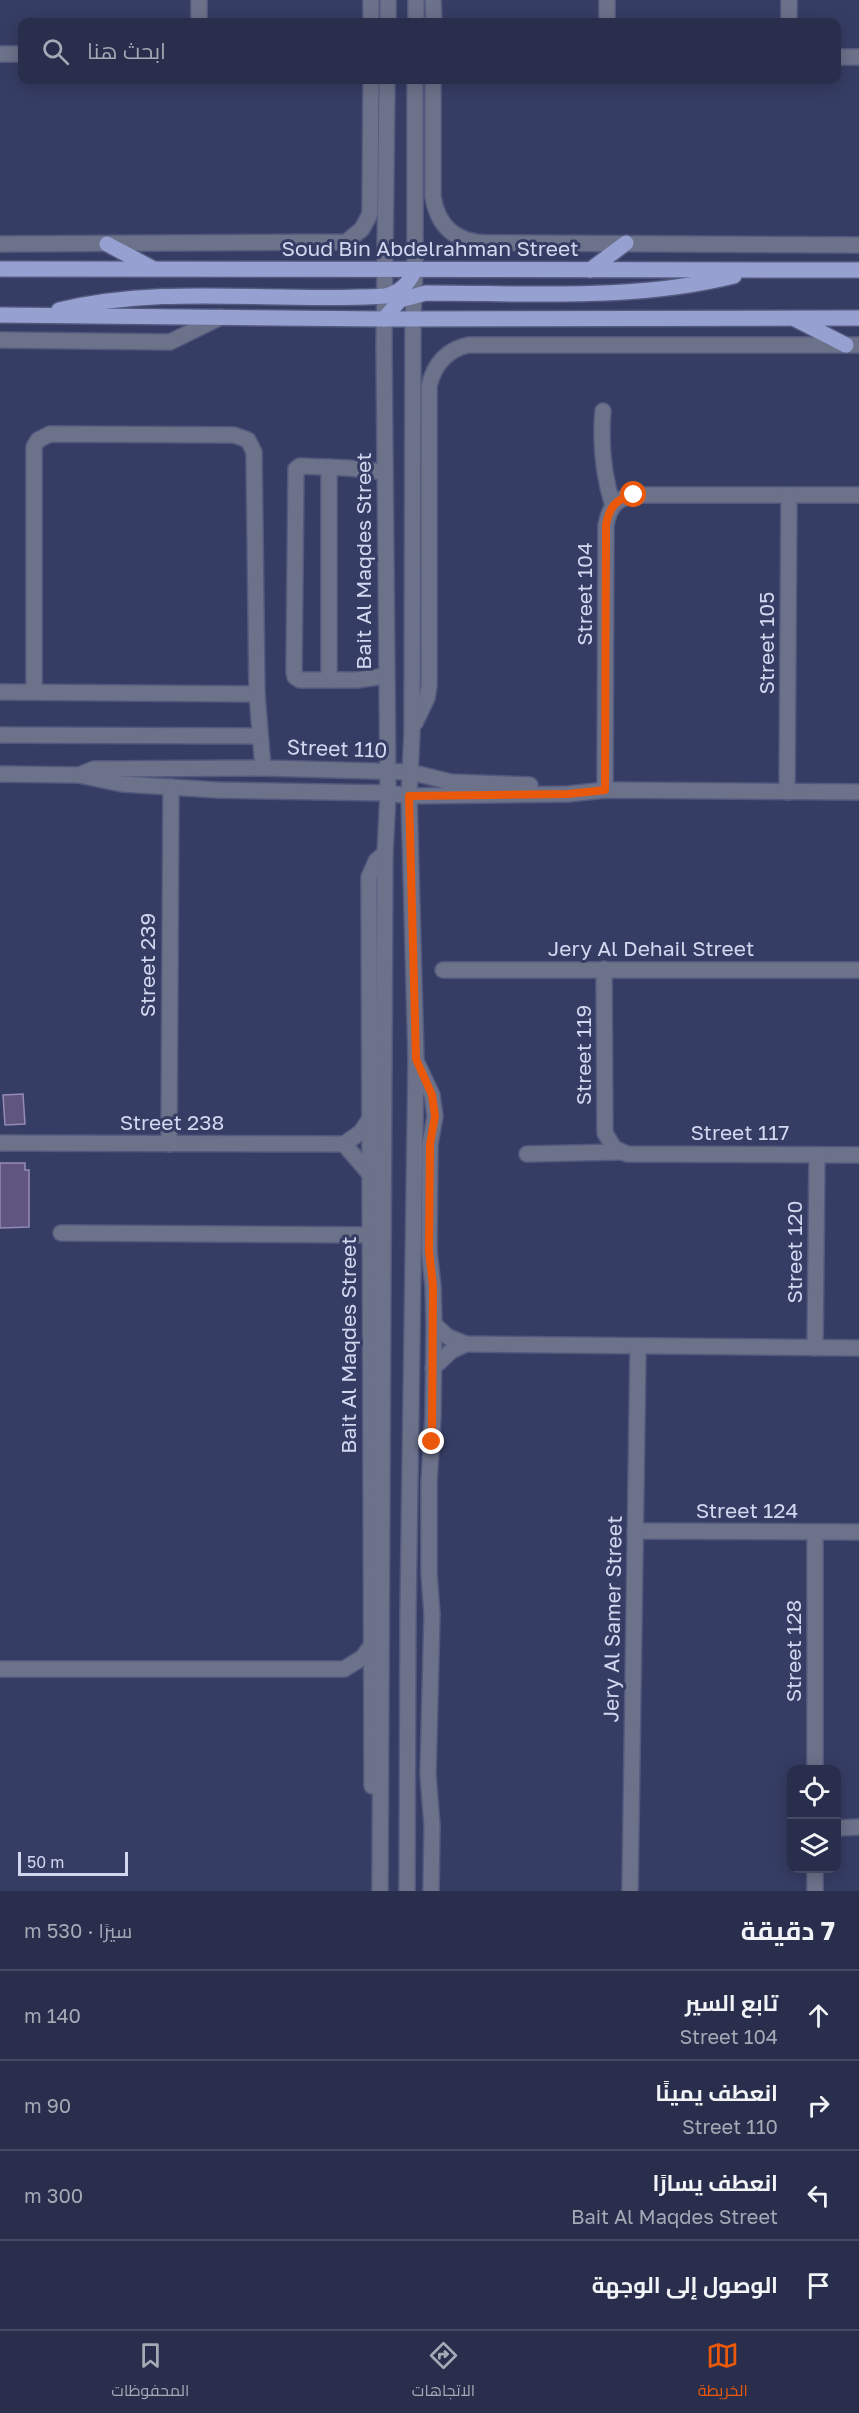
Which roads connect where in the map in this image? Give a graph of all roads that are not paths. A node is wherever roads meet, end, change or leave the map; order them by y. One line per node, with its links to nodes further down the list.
1 (199, 0): 8 (street)
2 (371, 0): 9 (street)
3 (388, 0): 10 (street)
4 (416, 0): 11 (street)
5 (433, 0): 12 (street)
6 (607, 0): 13 (street)
7 (789, 0): 14 (street)
8 (199, 18)
9 (371, 18)
10 (388, 18)
11 (416, 18)
12 (434, 18)
13 (607, 18)
14 (789, 18)
15 (0, 54): 16 (street)
16 (18, 54)
17 (841, 57): 18 (street)
18 (859, 57)
19 (369, 84): 25 (street, Soud Bin Abdelrahman Street)
20 (387, 84): 29 (street, Bait Al Maqdes Street)
21 (416, 84): 30 (street)
22 (434, 84): 23 (street, Soud Bin Abdelrahman Street)
23 (626, 243): 26 (street, Soud Bin Abdelrahman Street); 31 (main road)
24 (0, 244): 25 (street, Soud Bin Abdelrahman Street)
25 (107, 244): 28 (main road)
26 (859, 245)
27 (0, 270): 28 (main road, Soud Bin Abdelrahman Street)
28 (154, 270): 29 (main road, Soud Bin Abdelrahman Street)
29 (387, 270): 30 (main road, Soud Bin Abdelrahman Street); 35 (street, Bait Al Maqdes Street)
30 (415, 270): 31 (main road, Soud Bin Abdelrahman Street); 34 (street); 35 (main road)
31 (590, 270): 32 (main road, Soud Bin Abdelrahman Street)
32 (757, 270): 33 (main road, Soud Bin Abdelrahman Street); 34 (main road)
33 (859, 270)
34 (414, 295): 41 (main road); 42 (street)
35 (386, 296): 37 (main road); 41 (street, Bait Al Maqdes Street)
36 (0, 315): 37 (main road)
37 (35, 315): 38 (main road)
38 (221, 317): 41 (main road); 43 (street)
39 (793, 318): 40 (main road); 42 (main road); 44 (main road)
40 (859, 318)
41 (384, 319): 42 (main road); 47 (street, Bait Al Maqdes Street)
42 (412, 319): 56 (street)
43 (0, 340)
44 (853, 345): 56 (street)
45 (603, 411): 50 (street)
46 (329, 467): 47 (street); 52 (street); 52 (street)
47 (385, 472): 51 (street, Bait Al Maqdes Street)
48 (789, 495): 49 (street); 50 (street); 66 (street, Street 105)
49 (859, 495)
50 (613, 506): 65 (street, Street 104)
51 (385, 676): 52 (street); 60 (street, Bait Al Maqdes Street)
52 (329, 680)
53 (0, 692): 54 (street)
54 (34, 692): 55 (street); 55 (street)
55 (257, 694): 58 (street)
56 (412, 733): 61 (street)
57 (0, 735): 58 (street)
58 (259, 736): 59 (street)
59 (262, 768): 60 (street, Street 110); 63 (street, Street 110)
60 (387, 772): 61 (street, Street 110); 68 (street, Bait Al Maqdes Street)
61 (410, 772): 65 (street, Street 110); 69 (street)
62 (0, 774): 63 (street, Street 110)
63 (79, 775): 64 (street, Street 110)
64 (171, 787): 68 (street, Street 110); 77 (street, Street 239)
65 (600, 790): 66 (street, Street 110); 69 (street, Street 110)
66 (787, 792): 67 (street, Street 110)
67 (859, 792)
68 (388, 793): 69 (street, Street 110); 70 (street, Bait Al Maqdes Street)
69 (409, 796): 74 (street)
70 (385, 853): 75 (street, Bait Al Maqdes Street); 97 (street, Bait Al Maqdes Street)
71 (604, 969): 72 (street, Jery Al Dehail Street); 73 (street, Jery Al Dehail Street); 79 (street, Street 119)
72 (443, 970)
73 (859, 970)
74 (416, 1059): 86 (street); 93 (street)
75 (369, 1120): 78 (street); 83 (street, Bait Al Maqdes Street)
76 (0, 1143): 77 (street, Street 238)
77 (169, 1144): 78 (street, Street 238)
78 (344, 1144): 83 (street)
79 (621, 1152): 80 (street, Street 117); 81 (street, Street 117)
80 (527, 1155)
81 (817, 1155): 82 (street, Street 117); 89 (street, Street 120)
82 (859, 1155)
83 (369, 1173): 85 (street, Bait Al Maqdes Street)
84 (61, 1233): 85 (street)
85 (370, 1236): 97 (street, Bait Al Maqdes Street)
86 (434, 1324): 87 (street); 91 (street)
87 (466, 1344): 88 (street); 91 (street)
88 (638, 1348): 89 (street); 94 (street, Jery Al Samer Street)
89 (816, 1348): 90 (street)
90 (859, 1348)
91 (433, 1368): 92 (street)
92 (433, 1417): 93 (street); 106 (street)
93 (410, 1462): 103 (street)
94 (635, 1531): 95 (street, Street 124); 112 (street, Jery Al Samer Street)
95 (815, 1532): 96 (street, Street 124); 102 (street, Street 128)
96 (859, 1532)
97 (377, 1586): 98 (street, Bait Al Maqdes Street); 107 (street, Bait Al Maqdes Street)
98 (371, 1646): 100 (street); 101 (street, Bait Al Maqdes Street)
99 (0, 1669): 100 (street)
100 (344, 1669): 101 (street)
101 (372, 1691): 107 (street, Bait Al Maqdes Street)
102 (815, 1765)
103 (409, 1814): 106 (street); 110 (street)
104 (859, 1827): 105 (street)
105 (841, 1828)
106 (432, 1838): 111 (street)
107 (381, 1840): 109 (street, Bait Al Maqdes Street)
108 (815, 1873): 113 (street)
109 (381, 1891)
110 (407, 1891)
111 (431, 1891)
112 (630, 1891)
113 (815, 1891)

